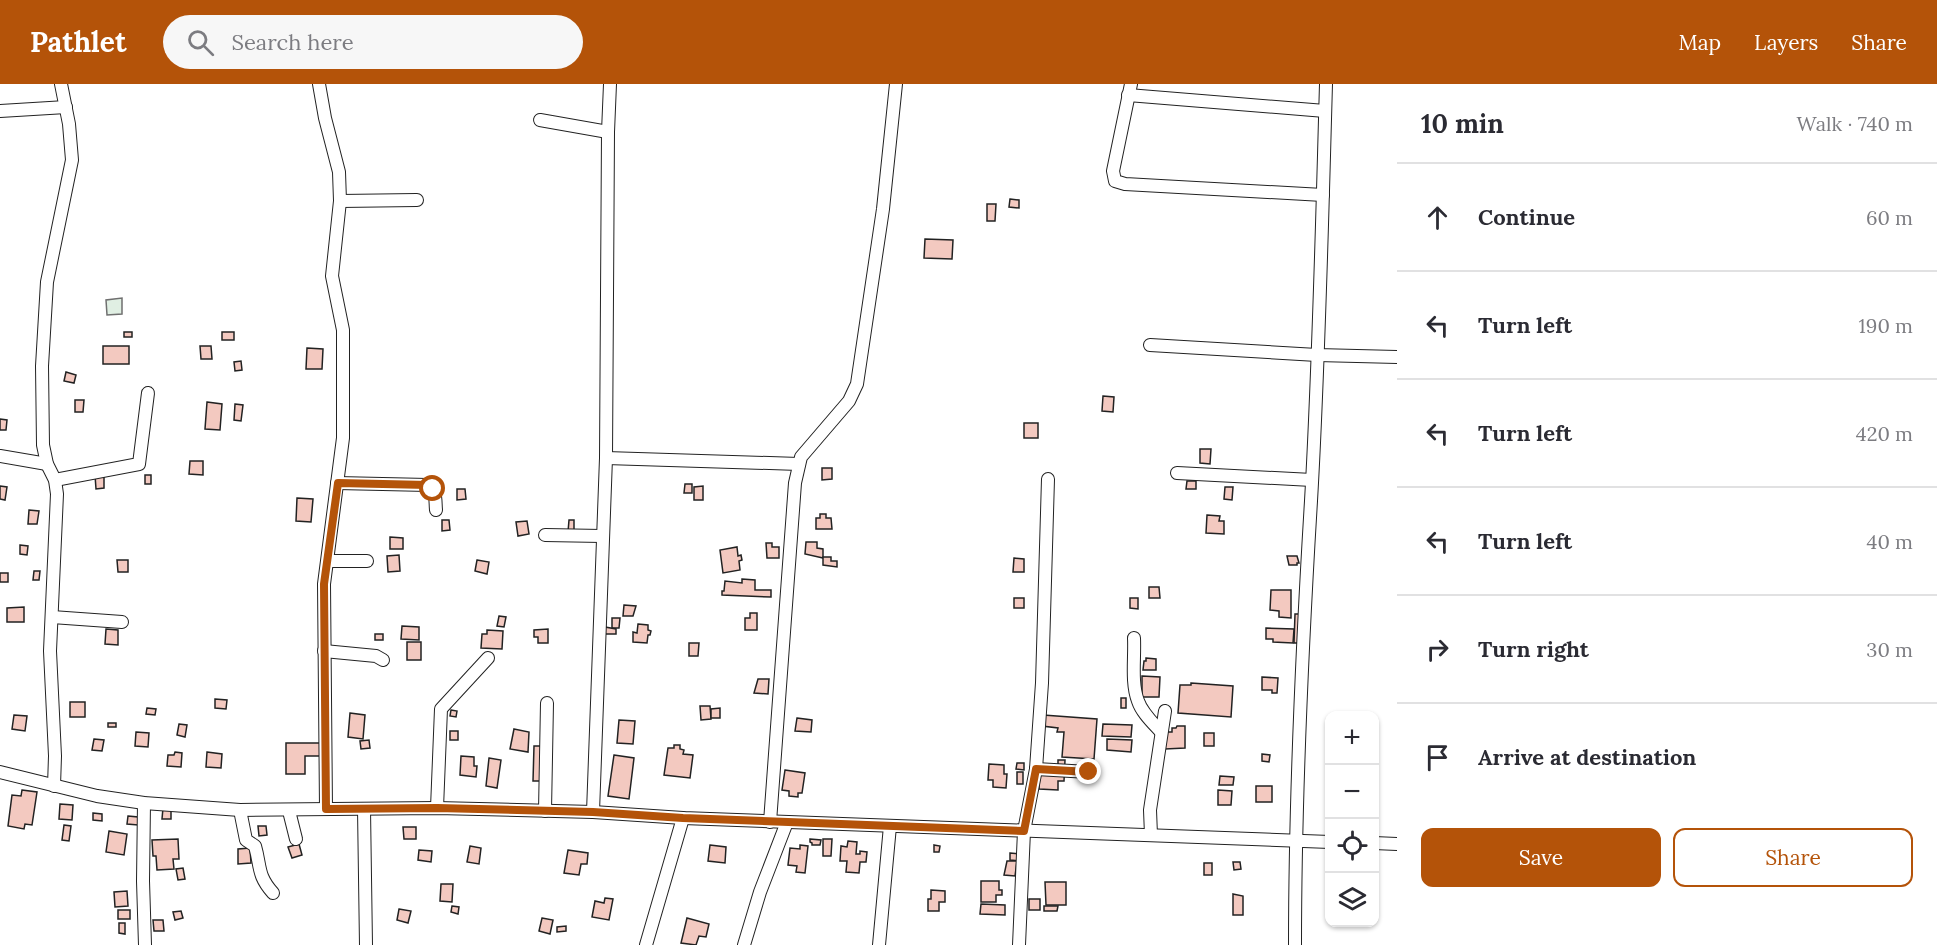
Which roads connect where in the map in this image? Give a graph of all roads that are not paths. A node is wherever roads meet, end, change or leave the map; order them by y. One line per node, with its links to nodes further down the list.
1 (61, 84): 7 (street)
2 (320, 84): 14 (street)
3 (610, 84): 11 (street)
4 (896, 84): 22 (street)
5 (1326, 84): 9 (street)
6 (1130, 89): 9 (street); 12 (street)
7 (66, 107): 8 (street); 21 (street)
8 (0, 111)
9 (1325, 111): 12 (street)
10 (540, 120): 11 (street)
11 (608, 132): 20 (street)
12 (1323, 195): 16 (street)
13 (417, 200): 14 (street)
14 (340, 201): 27 (street)
15 (1150, 345): 16 (street)
16 (1317, 355): 17 (street); 26 (street)
17 (1397, 357)
18 (148, 393): 25 (street)
19 (0, 456): 21 (street)
20 (606, 458): 22 (street); 30 (street)
21 (47, 464): 25 (street)
22 (799, 464): 55 (street)
23 (1177, 472): 26 (street)
24 (1048, 479): 42 (street)
25 (55, 480): 33 (street)
26 (1312, 480): 61 (street)
27 (338, 483): 28 (street); 31 (street)
28 (436, 510)
29 (545, 535): 30 (street)
30 (602, 536): 53 (street)
31 (328, 561): 32 (street); 36 (street)
32 (367, 561)
33 (52, 617): 34 (street); 45 (street)
34 (122, 622)
35 (1134, 638): 41 (street)
36 (324, 651): 38 (street); 48 (street)
37 (488, 658): 47 (street)
38 (383, 660)
39 (548, 703): 52 (street)
40 (1165, 711): 41 (street)
41 (1161, 732): 59 (street)
42 (1036, 769): 44 (street); 58 (street)
43 (0, 772): 45 (street)
44 (1089, 772)
45 (54, 786): 46 (street)
46 (144, 803): 50 (street); 66 (street)
47 (437, 808): 49 (street); 52 (street)
48 (326, 809): 49 (street); 51 (street)
49 (364, 809): 67 (street)
50 (240, 810): 51 (street); 65 (street)
51 (289, 811): 60 (street)
52 (545, 811): 53 (street)
53 (593, 812): 54 (street)
54 (683, 818): 55 (street); 68 (street)
55 (770, 822): 56 (street)
56 (787, 822): 57 (street); 69 (street)
57 (890, 826): 58 (street); 70 (street)
58 (1024, 831): 59 (street); 71 (street)
59 (1151, 835): 61 (street)
60 (296, 839)
61 (1295, 841): 62 (street); 72 (street)
62 (1325, 842)
63 (1379, 843): 64 (street)
64 (1397, 844)
65 (273, 893)
66 (145, 945)
67 (366, 945)
68 (646, 945)
69 (744, 945)
70 (879, 945)
71 (1019, 945)
72 (1295, 945)

